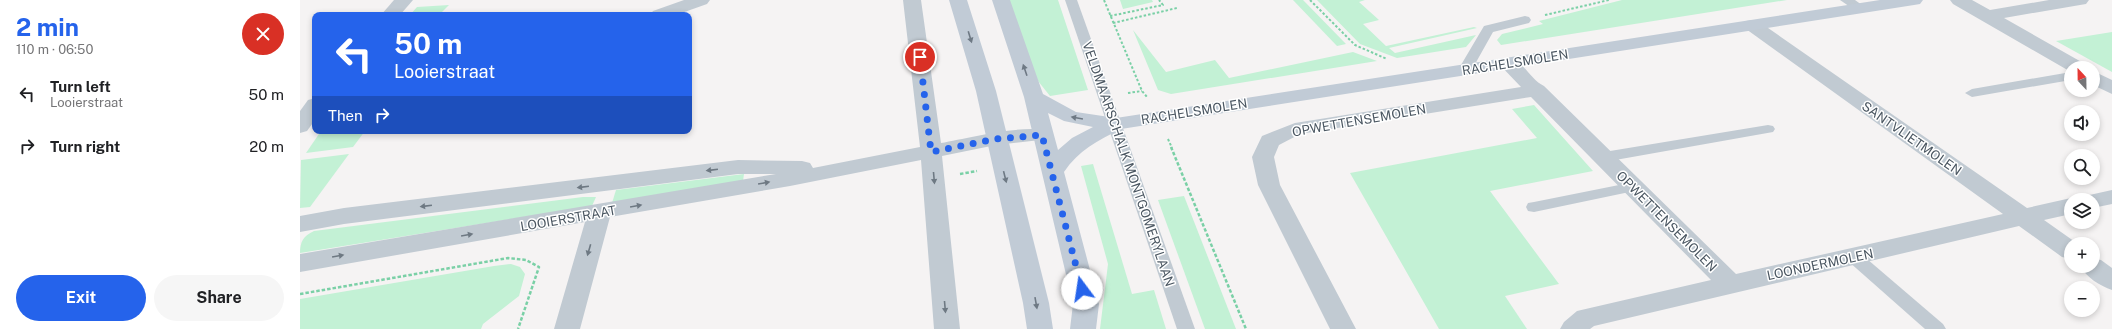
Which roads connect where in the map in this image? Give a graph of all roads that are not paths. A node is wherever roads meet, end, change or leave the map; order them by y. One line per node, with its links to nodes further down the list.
1 (404, 0): 11 (street)
2 (701, 0): 12 (street)
3 (912, 0): 31 (street)
4 (958, 0): 30 (street, one-way to 30)
5 (1000, 0): 24 (street, one-way to 5)
6 (1071, 0): 26 (lane, VELDMAARSCHALK MONTGOMERYLAAN)
7 (1914, 0): 10 (street, RACHELSMOLEN)
8 (1959, 0): 13 (street)
9 (2080, 0): 13 (street)
10 (1853, 4): 15 (street, RACHELSMOLEN)
11 (393, 12)
12 (667, 12)
13 (1987, 16): 16 (street)
14 (1525, 20): 18 (lane)
15 (1752, 25): 17 (street, RACHELSMOLEN); 41 (street, SANTVLIETMOLEN)
16 (2066, 61)
17 (1508, 63): 18 (street, RACHELSMOLEN); 22 (street, OPWETTENSEMOLEN)
18 (1465, 70): 26 (street, RACHELSMOLEN)
19 (2064, 77): 23 (lane)
20 (2100, 81): 21 (street)
21 (2112, 88)
22 (1537, 90): 32 (street, OPWETTENSEMOLEN); 54 (street, OPWETTENSEMOLEN)
23 (1972, 93)
24 (1034, 97): 26 (street, RACHELSMOLEN, one-way to 24); 29 (street)
25 (312, 109): 27 (street)
26 (1116, 124): 34 (street, RACHELSMOLEN); 53 (lane, VELDMAARSCHALK MONTGOMERYLAAN)
27 (300, 128)
28 (1768, 129): 32 (lane)
29 (1042, 135): 30 (street, LOOIERSTRAAT); 34 (street)
30 (996, 139): 31 (street, LOOIERSTRAAT); 51 (street, one-way to 51)
31 (931, 152): 33 (street, LOOIERSTRAAT); 50 (street, one-way to 50)
32 (1604, 157): 35 (street, OPWETTENSEMOLEN)
33 (835, 169): 40 (street, LOOIERSTRAAT, one-way to 33); 42 (street, LOOIERSTRAAT, one-way to 42)
34 (1053, 172): 52 (street)
35 (1634, 187): 38 (lane); 48 (street, OPWETTENSEMOLEN)
36 (2112, 197): 37 (street)
37 (2100, 200)
38 (1534, 208)
39 (2064, 208): 41 (street, LOONDERMOLEN)
40 (600, 212): 45 (street, LOOIERSTRAAT, one-way to 40); 49 (street, one-way to 49)
41 (2024, 217): 43 (street, SANTVLIETMOLEN); 44 (street, LOONDERMOLEN)
42 (300, 224)
43 (2064, 246)
44 (1854, 257): 48 (street, LOONDERMOLEN); 56 (lane)
45 (300, 263)
46 (2100, 272): 47 (street)
47 (2112, 280)
48 (1730, 284): 55 (street, LOONDERMOLEN)
49 (567, 329)
50 (947, 329)
51 (1040, 329)
52 (1083, 329)
53 (1186, 329)
54 (1343, 329)
55 (1573, 329)
56 (1937, 329)

